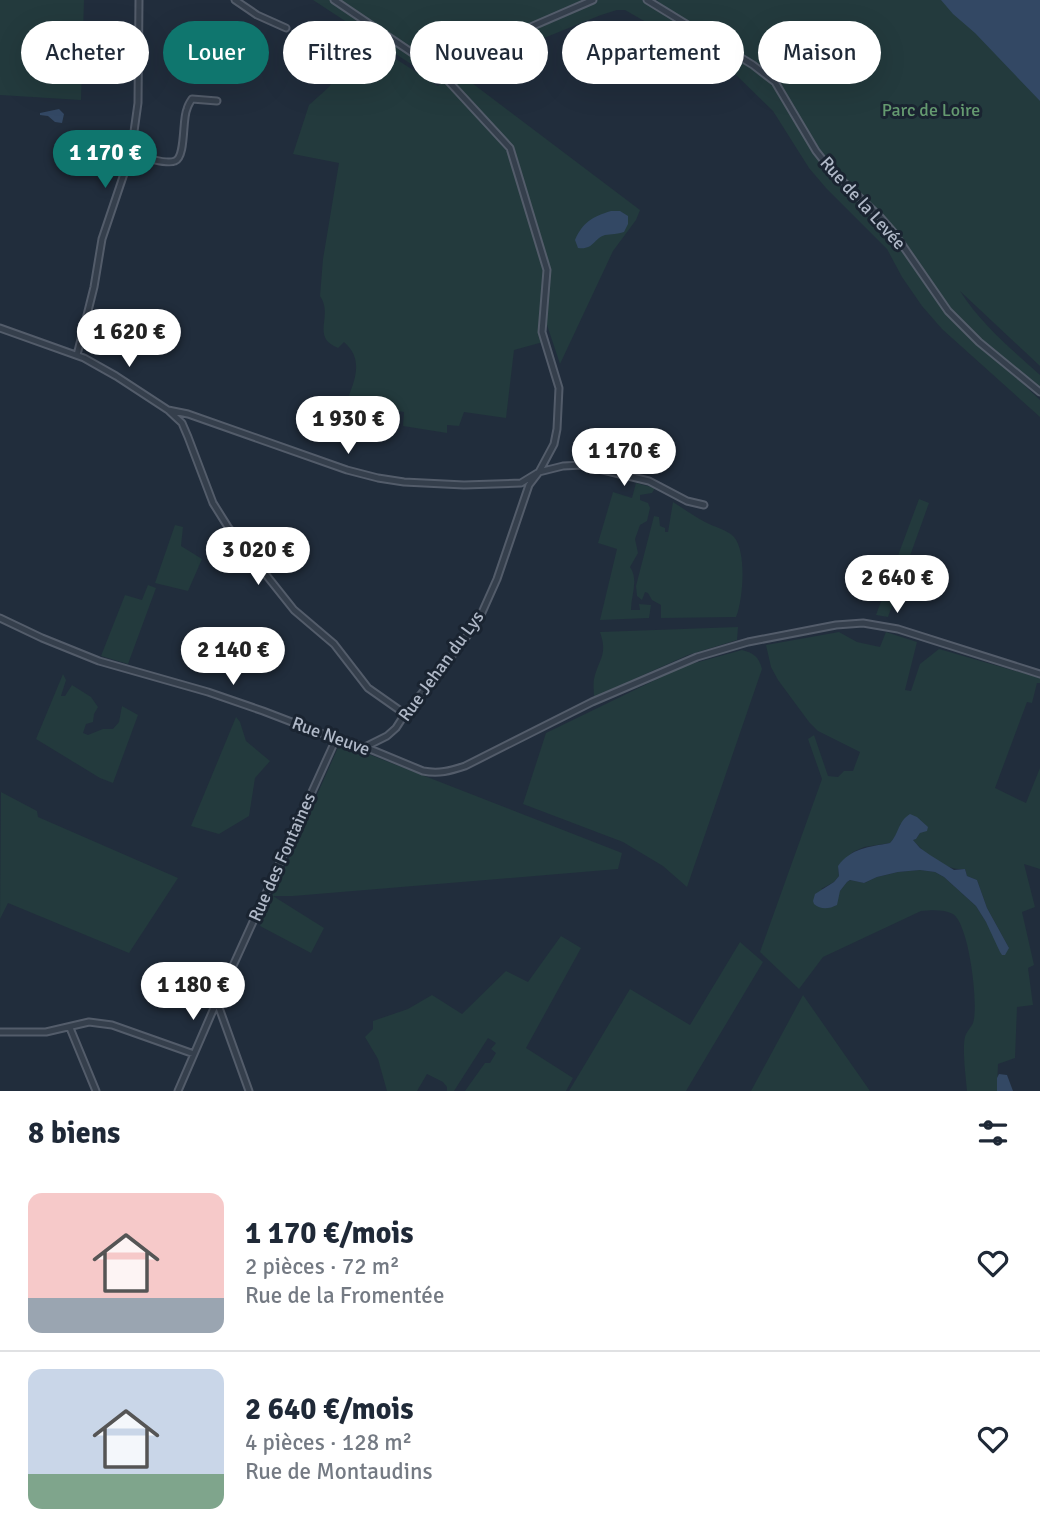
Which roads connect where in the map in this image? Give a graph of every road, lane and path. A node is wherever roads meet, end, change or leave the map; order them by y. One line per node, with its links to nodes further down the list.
1 (139, 0): 11 (street)
2 (235, 0): 7 (street)
3 (334, 0): 8 (street, Rue Jehan du Lys)
4 (593, 0): 6 (street)
5 (647, 0): 14 (street, Rue de la Levée)
6 (545, 21)
7 (283, 27)
8 (410, 51)
9 (451, 84): 18 (street, Rue Jehan du Lys)
10 (217, 101): 11 (street)
11 (131, 153): 13 (street)
12 (0, 328): 13 (street)
13 (77, 355): 15 (street)
14 (1040, 392)
15 (168, 410): 16 (street); 17 (street)
16 (193, 415): 17 (street); 18 (street)
17 (183, 426): 22 (street)
18 (539, 472): 19 (street); 22 (street, Rue Jehan du Lys)
19 (704, 505)
20 (0, 618): 23 (street, Rue Neuve)
21 (1040, 674): 24 (street, Rue Neuve)
22 (405, 714): 24 (street, Rue Jehan du Lys)
23 (336, 739): 24 (street, Rue Neuve); 25 (street, Rue des Fontaines)
24 (365, 747)
25 (217, 1001): 28 (street, Rue des Fontaines); 31 (street)
26 (70, 1028): 27 (street); 28 (street); 29 (street)
27 (0, 1032)
28 (194, 1054): 30 (street, Rue des Fontaines)
29 (96, 1091)
30 (178, 1091)
31 (248, 1091)

